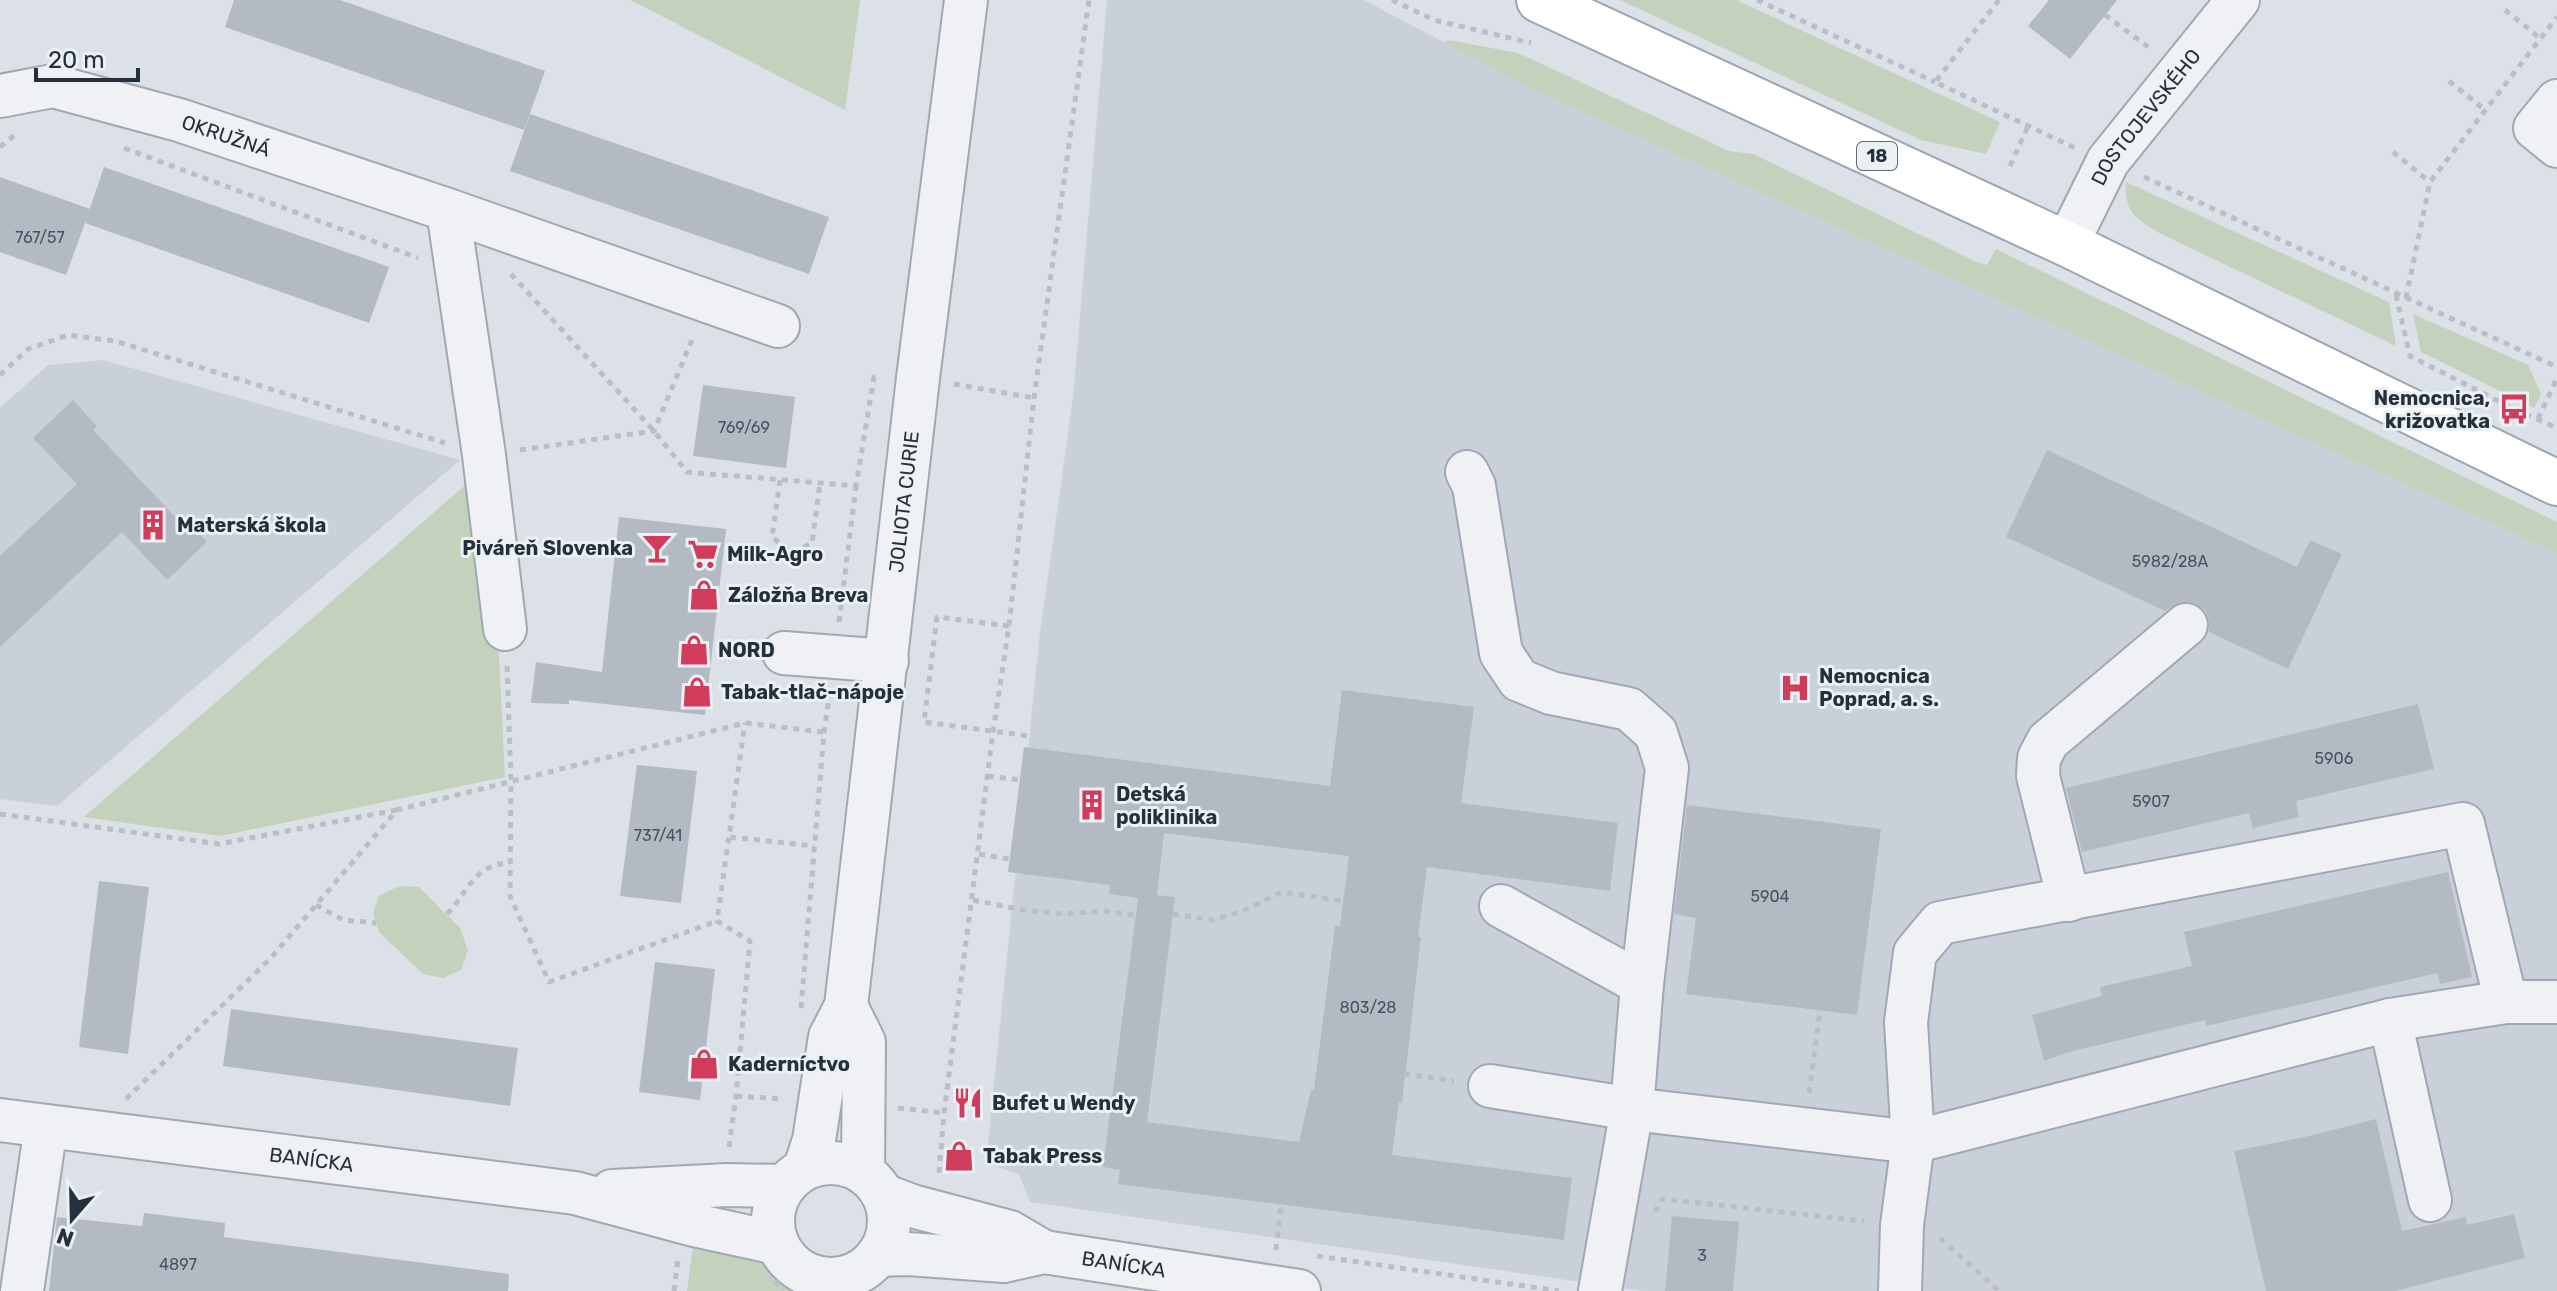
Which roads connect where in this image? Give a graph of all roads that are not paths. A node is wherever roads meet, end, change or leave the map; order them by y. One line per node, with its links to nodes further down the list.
1 (966, 0): 15 (street, JOLIOTA CURIE)
2 (1539, 0): 8 (main road, 18)
3 (2238, 0): 8 (street, DOSTOJEVSKÉHO)
4 (2557, 101): 6 (street)
5 (8, 114): 7 (street, OKRUŽNÁ)
6 (2557, 146)
7 (448, 210): 9 (street, OKRUŽNÁ); 13 (street)
8 (2067, 244): 11 (main road, 18)
9 (778, 326)
10 (1467, 472): 18 (street)
11 (2557, 483)
12 (2186, 625): 16 (street)
13 (505, 629)
14 (784, 653): 15 (street)
15 (887, 661): 21 (street, JOLIOTA CURIE)
16 (2069, 900): 19 (street); 27 (street)
17 (1501, 906): 18 (street)
18 (1642, 984): 24 (street)
19 (2506, 1002): 20 (street); 22 (street)
20 (2557, 1002)
21 (846, 1006): 28 (street, JOLIOTA CURIE); 29 (street)
22 (2390, 1020): 27 (street); 31 (street)
23 (1490, 1086): 24 (street)
24 (1632, 1109): 27 (street); 37 (street)
25 (0, 1120): 26 (street, BANÍCKA)
26 (46, 1126): 30 (street, BANÍCKA); 35 (street)
27 (1913, 1142): 38 (street)
28 (795, 1177): 29 (street); 30 (street, BANÍCKA); 33 (street)
29 (873, 1183): 32 (street, BANÍCKA); 34 (street)
30 (575, 1193): 33 (street, BANÍCKA)
31 (2430, 1200)
32 (1044, 1252): 34 (street, BANÍCKA); 36 (street, BANÍCKA)
33 (793, 1267): 34 (street)
34 (865, 1273)
35 (22, 1291)
36 (1299, 1291)
37 (1600, 1291)
38 (1900, 1291)

